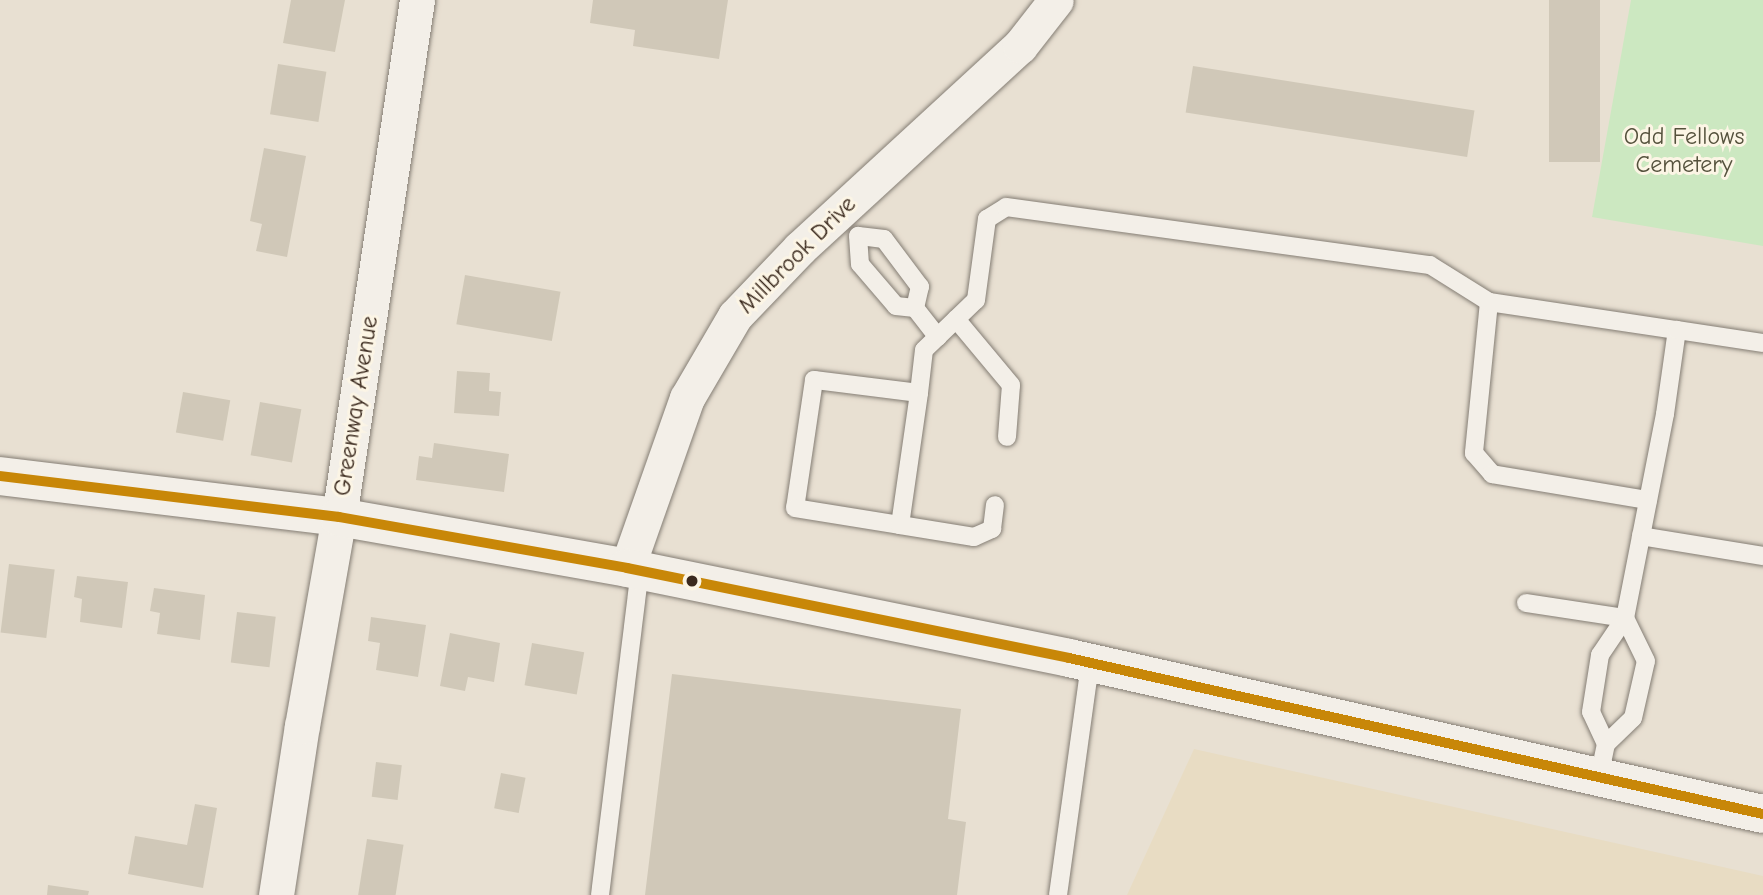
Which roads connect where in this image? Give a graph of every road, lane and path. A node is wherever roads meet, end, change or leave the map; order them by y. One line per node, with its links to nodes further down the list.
1 (417, 0): 15 (street, Greenway Avenue)
2 (1056, 0): 3 (street, Millbrook Drive)
3 (848, 224): 5 (lane); 5 (lane); 19 (street, Millbrook Drive)
4 (1489, 302): 6 (lane); 7 (lane); 13 (lane)
5 (915, 309): 8 (lane)
6 (956, 319): 8 (lane); 11 (lane)
7 (1677, 330): 9 (lane); 13 (lane)
8 (938, 337): 10 (lane)
9 (1763, 343)
10 (919, 393): 16 (lane); 16 (lane)
11 (1007, 437)
12 (0, 475): 15 (street)
13 (1648, 500): 17 (lane)
14 (996, 505): 16 (lane)
15 (340, 517): 19 (street); 25 (street, Greenway Avenue)
16 (900, 525)
17 (1641, 536): 18 (lane); 21 (lane)
18 (1763, 556)
19 (633, 570): 22 (street); 26 (lane)
20 (1526, 603): 21 (lane)
21 (1625, 618): 23 (lane); 23 (lane)
22 (1090, 663): 23 (street); 27 (lane)
23 (1603, 760): 24 (street)
24 (1763, 814)
25 (276, 895)
26 (600, 895)
27 (1058, 895)

